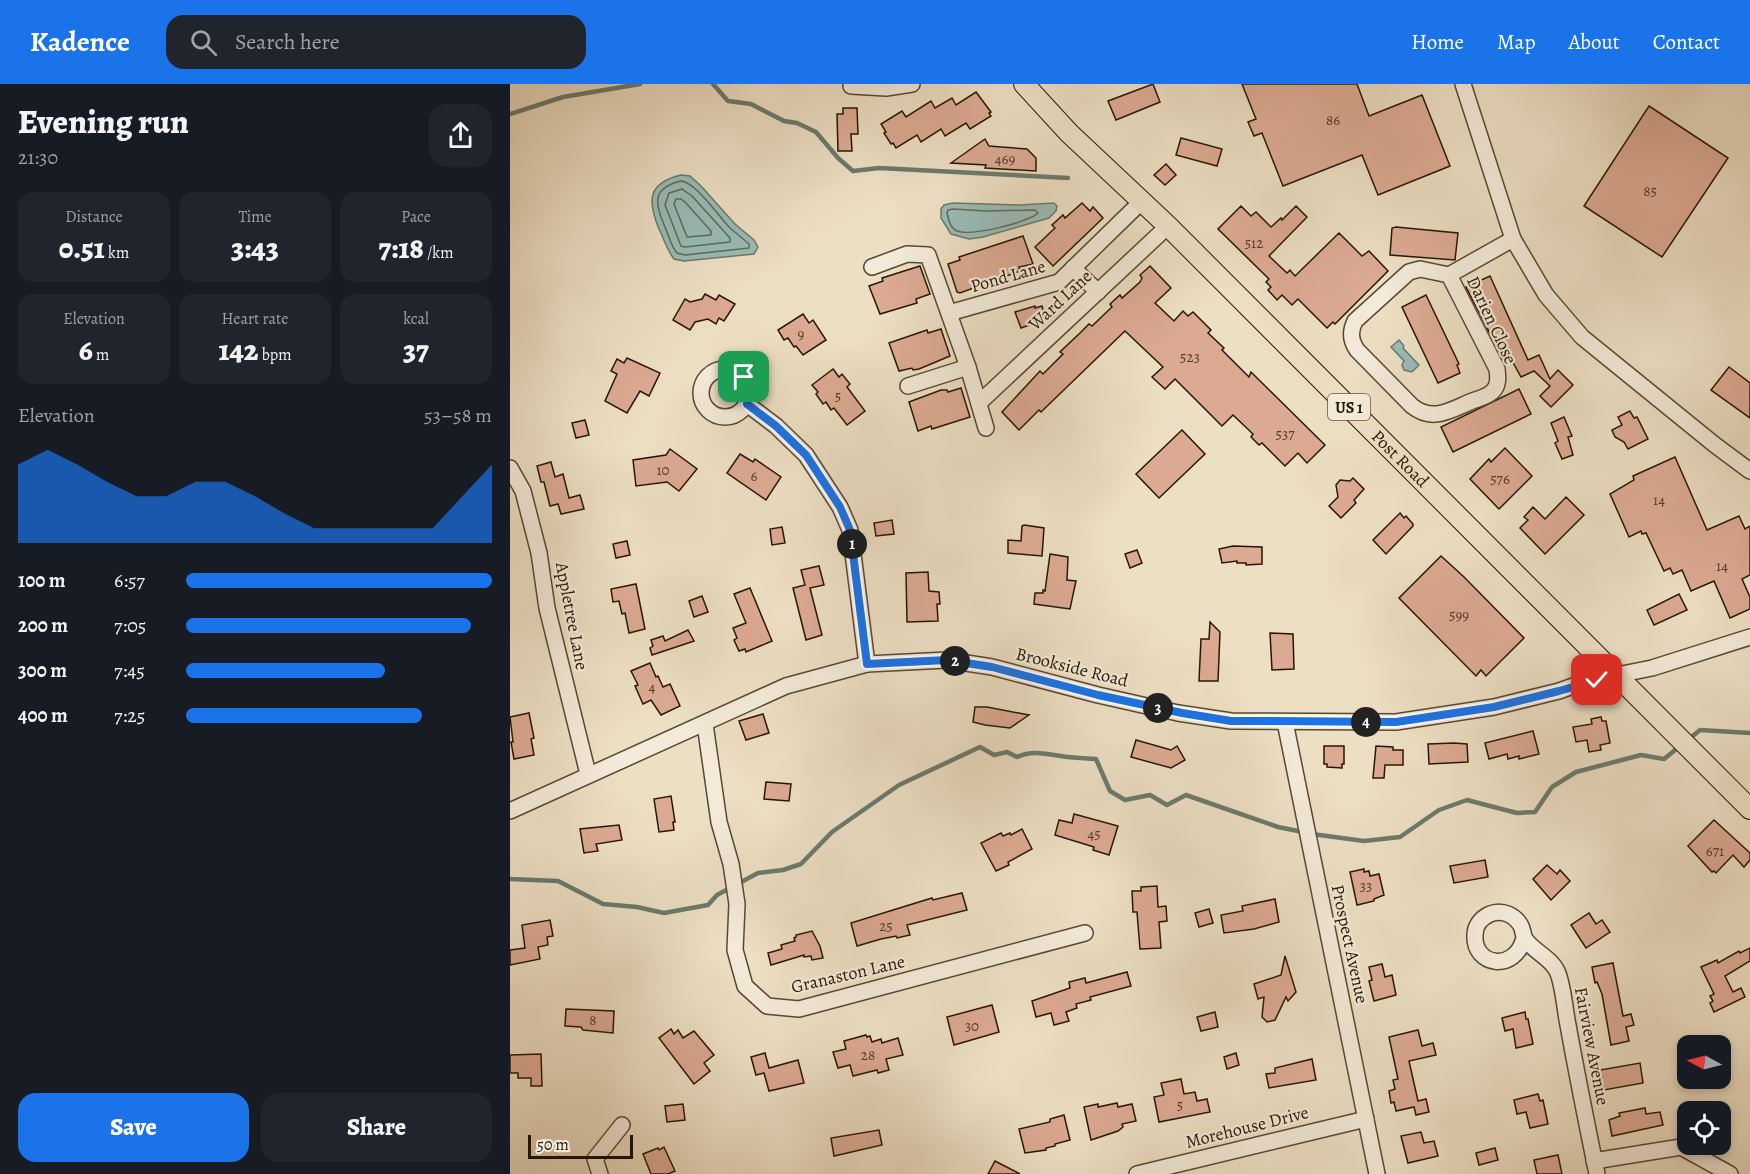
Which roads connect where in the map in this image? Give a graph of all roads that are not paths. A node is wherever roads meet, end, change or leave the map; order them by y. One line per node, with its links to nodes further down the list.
1 (912, 84): 4 (street)
2 (1024, 84): 5 (main road, Post Road / US 1)
3 (1463, 84): 7 (street)
4 (851, 86)
5 (1142, 201): 6 (main road, Post Road / US 1); 9 (street, Pond Lane)
6 (1168, 226): 11 (street, Ward Lane); 22 (main road, Post Road / US 1)
7 (1513, 239): 10 (street, Darien Close); 19 (street)
8 (872, 267): 12 (street)
9 (1073, 268): 11 (street, Pond Lane); 12 (street, Pond Lane)
10 (1449, 275): 10 (street, Darien Close)
11 (1098, 291): 15 (street, Ward Lane)
12 (949, 313): 13 (street)
13 (968, 367): 14 (street); 15 (street)
14 (908, 386)
15 (979, 403): 17 (street)
16 (747, 404): 21 (street)
17 (986, 428)
18 (510, 468): 25 (street, Appletree Lane)
19 (1750, 471)
20 (1750, 637): 22 (street, Brookside Road)
21 (867, 664): 23 (street, Brookside Road); 24 (street, Brookside Road)
22 (1617, 676): 23 (street, Brookside Road); 26 (main road, Post Road / US 1)
23 (1285, 722): 30 (street, Prospect Avenue)
24 (705, 724): 25 (street, Brookside Road); 28 (street, Granaston Lane)
25 (588, 774): 27 (street, Brookside Road)
26 (1750, 809)
27 (510, 811)
28 (1085, 933)
29 (1524, 938): 32 (street, Fairview Avenue)
30 (1366, 1119): 34 (street, Morehouse Drive); 35 (street, Prospect Avenue)
31 (622, 1125): 33 (street)
32 (1596, 1167): 36 (street)
33 (600, 1174)
34 (1137, 1174)
35 (1377, 1174)
36 (1730, 1174)

